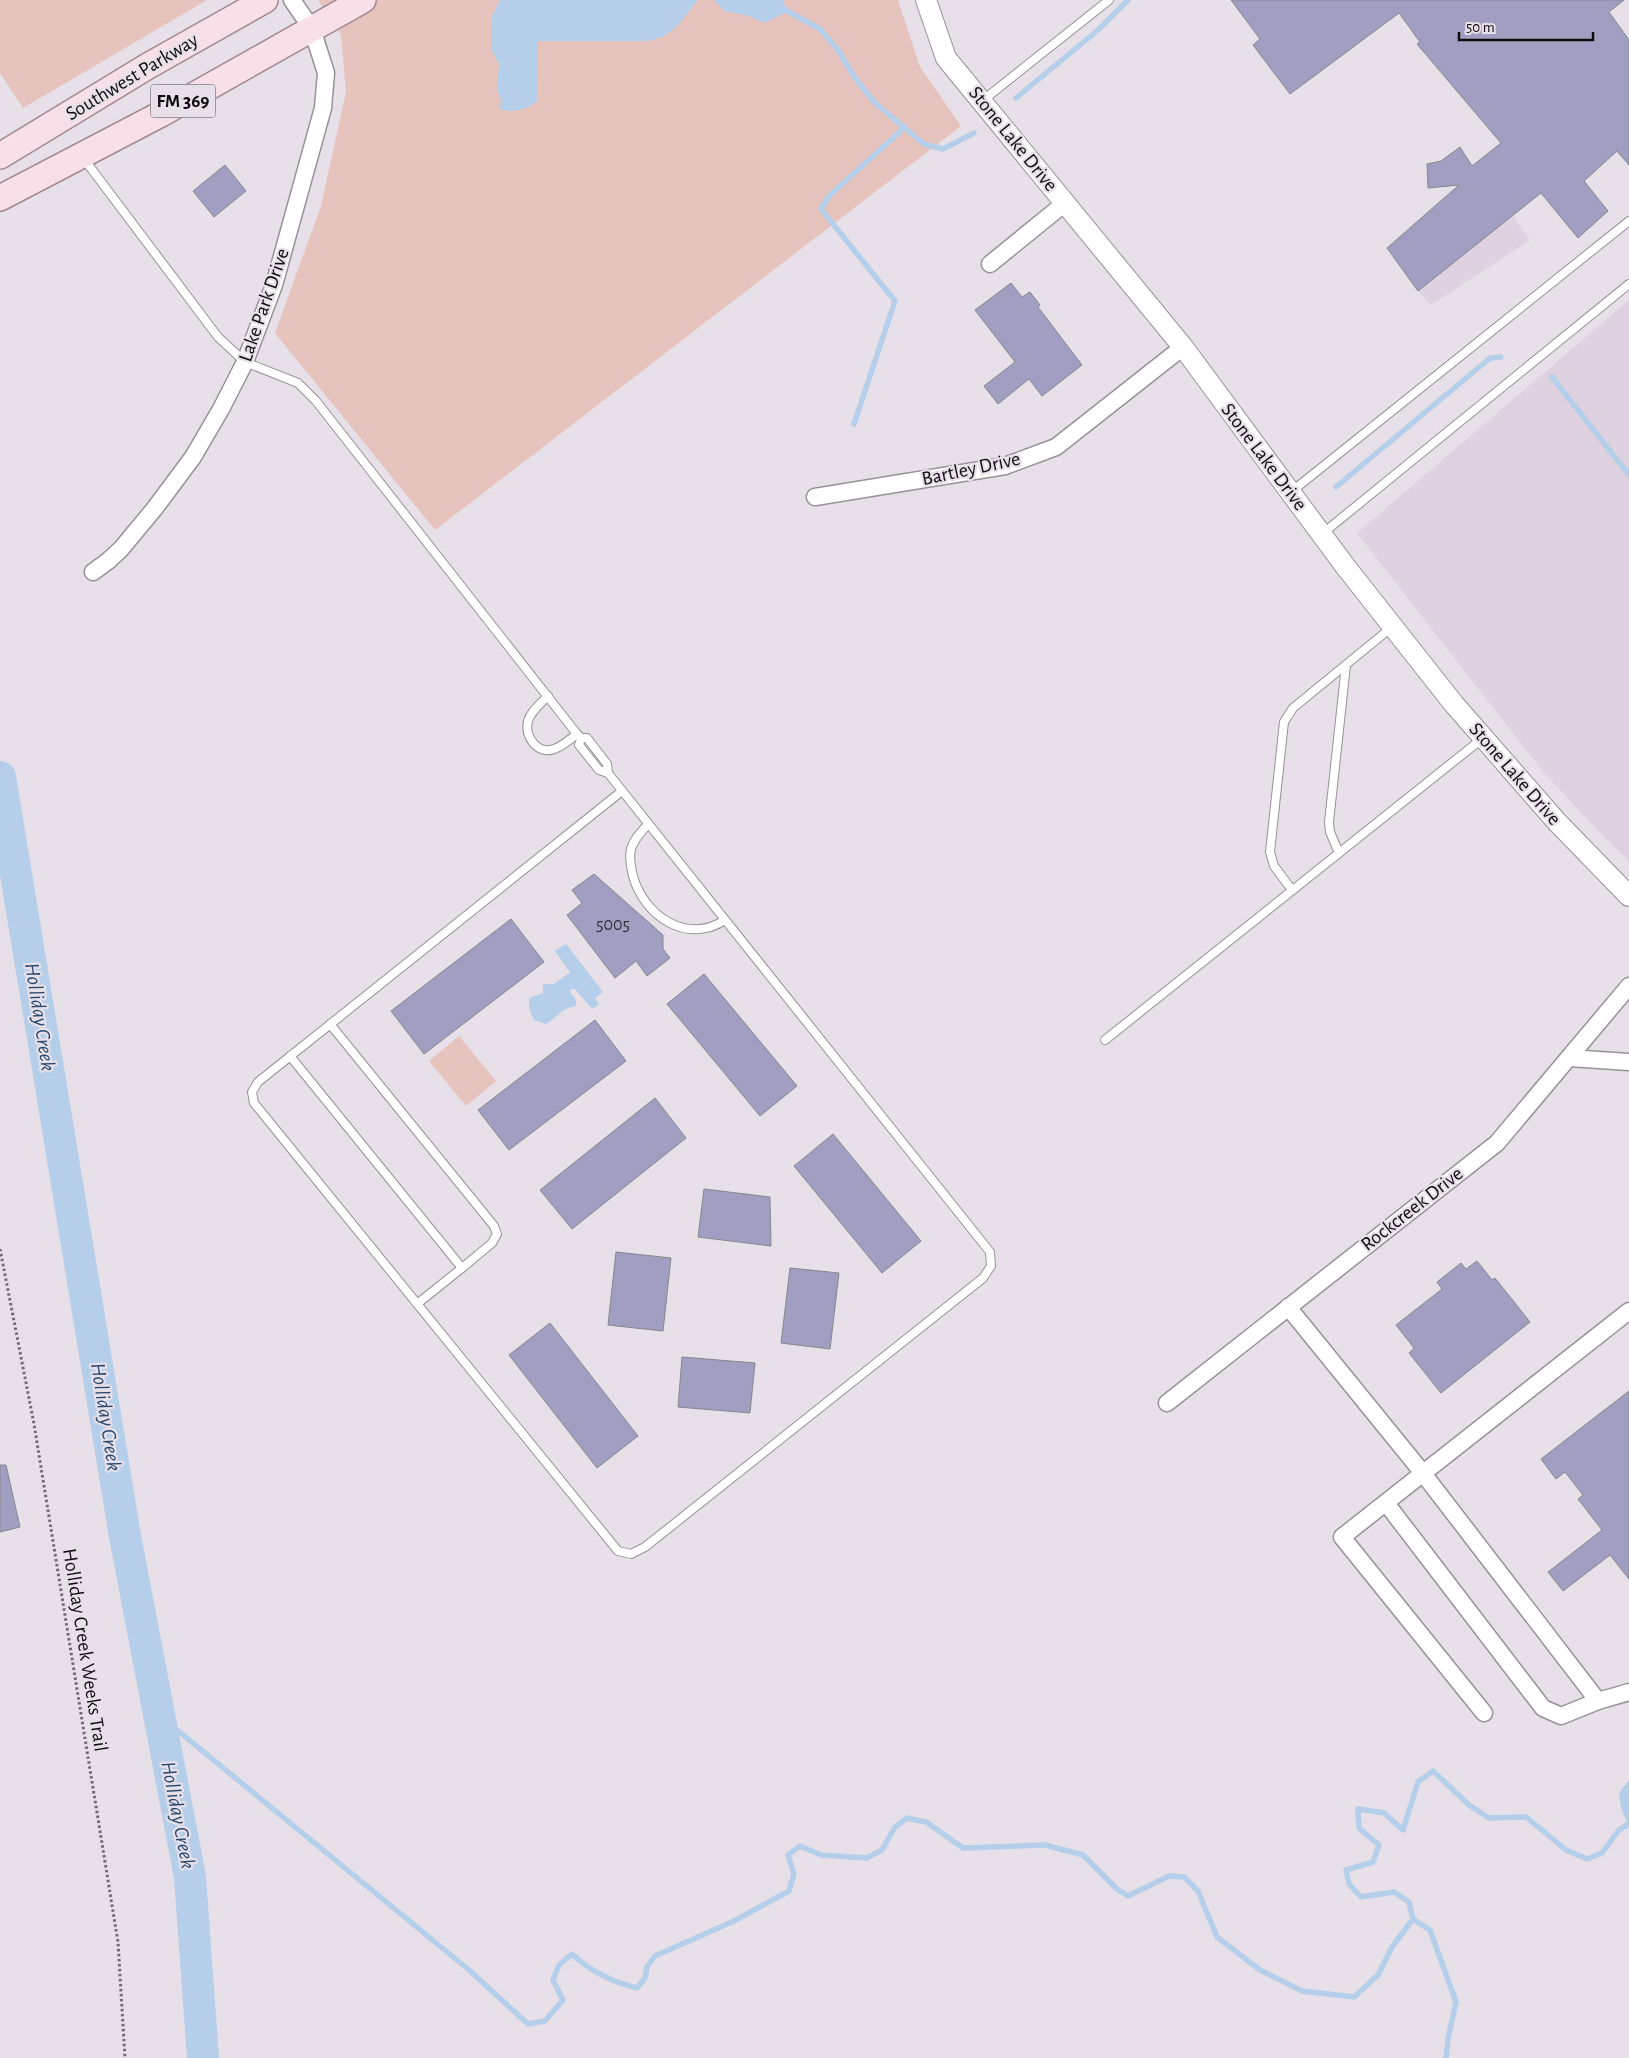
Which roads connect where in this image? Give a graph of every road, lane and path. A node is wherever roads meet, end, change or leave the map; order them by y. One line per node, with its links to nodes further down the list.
1 (265, 0): 9 (main road, Southwest Parkway / FM 369)
2 (292, 0): 6 (street, Lake Park Drive)
3 (363, 0): 6 (main road, Southwest Parkway / FM 369)
4 (926, 0): 7 (street, Stone Lake Drive)
5 (1110, 0): 7 (lane)
6 (312, 29): 8 (main road, Southwest Parkway / FM 369); 16 (street, Lake Park Drive)
7 (982, 101): 11 (street, Stone Lake Drive)
8 (81, 155): 10 (main road, Southwest Parkway / FM 369); 16 (lane)
9 (0, 156)
10 (0, 198)
11 (1065, 203): 13 (street); 15 (street, Stone Lake Drive)
12 (1629, 221): 17 (lane)
13 (990, 264)
14 (1629, 284): 19 (lane)
15 (1183, 347): 17 (street, Stone Lake Drive); 18 (street, Bartley Drive)
16 (245, 362): 20 (street, Lake Park Drive); 23 (lane)
17 (1290, 493): 19 (street, Stone Lake Drive)
18 (815, 497)
19 (1322, 535): 21 (street, Stone Lake Drive)
20 (93, 572)
21 (1392, 627): 22 (lane); 25 (street, Stone Lake Drive)
22 (1346, 665): 28 (lane); 29 (lane)
23 (548, 696): 24 (lane); 24 (lane)
24 (579, 736): 26 (lane)
25 (1483, 738): 28 (lane); 30 (street, Stone Lake Drive)
26 (622, 791): 27 (lane); 33 (lane)
27 (648, 824): 31 (lane); 31 (lane)
28 (1338, 853): 29 (lane)
29 (1292, 890): 34 (lane)
30 (1629, 896)
31 (725, 920): 40 (lane)
32 (1629, 986): 36 (street, Rockcreek Drive)
33 (330, 1024): 35 (lane); 39 (lane)
34 (1105, 1040)
35 (290, 1056): 39 (lane); 40 (lane)
36 (1569, 1058): 37 (street); 41 (street, Rockcreek Drive)
37 (1629, 1062)
38 (0, 1249): 49 (path, Holliday Creek Weeks Trail)
39 (462, 1268): 40 (lane)
40 (417, 1304)
41 (1288, 1307): 43 (street, Rockcreek Drive); 44 (street)
42 (1629, 1311): 44 (street)
43 (1167, 1403)
44 (1422, 1472): 45 (street); 47 (street)
45 (1386, 1503): 47 (street); 48 (street)
46 (1629, 1692): 47 (street)
47 (1598, 1701)
48 (1484, 1713)
49 (125, 2058)

